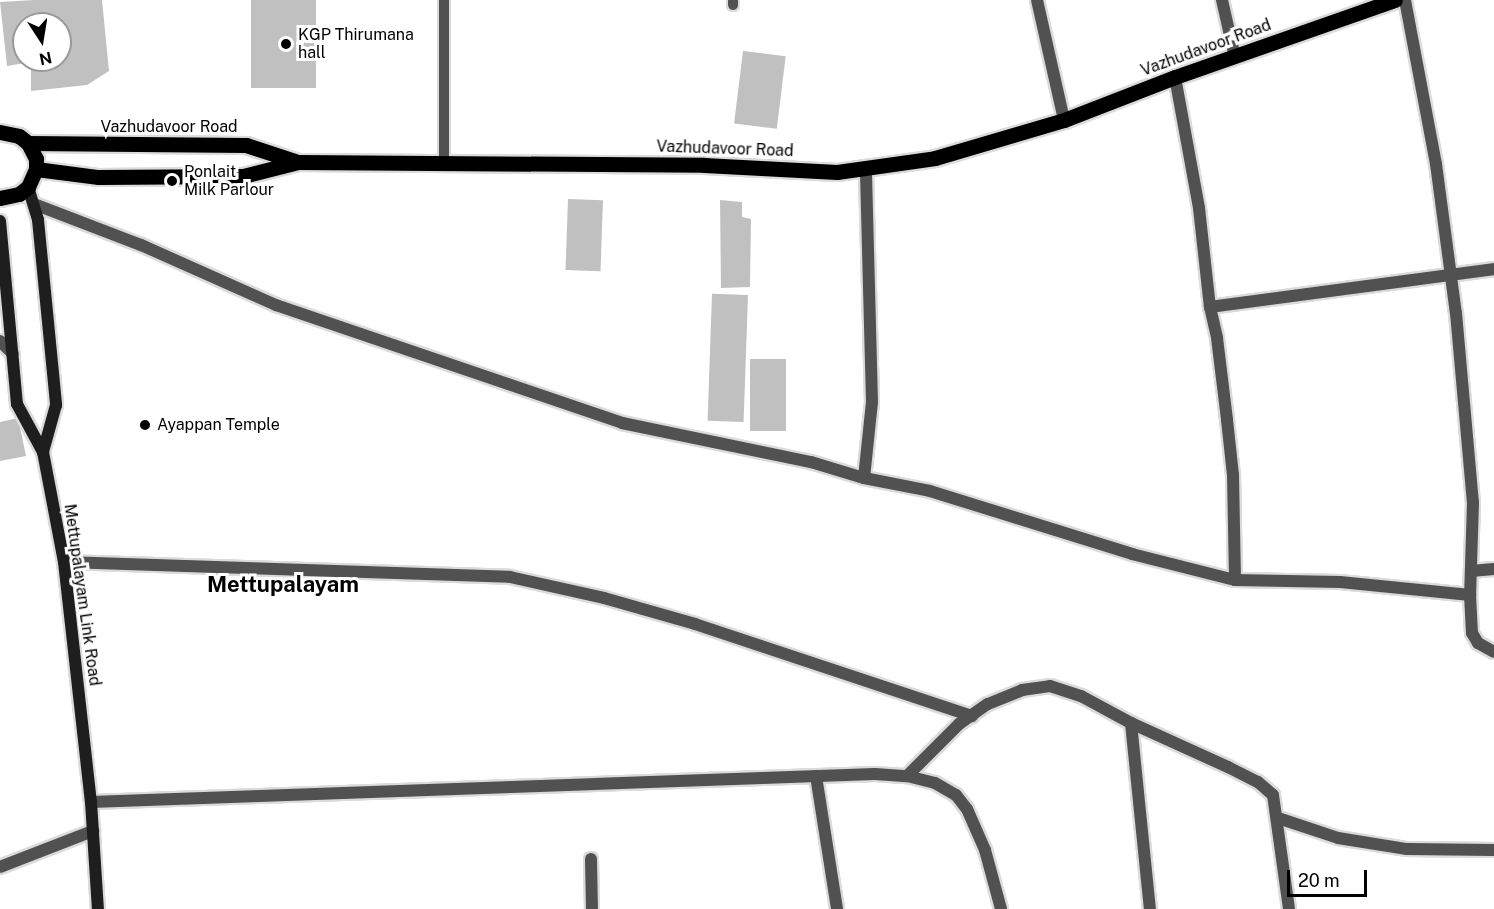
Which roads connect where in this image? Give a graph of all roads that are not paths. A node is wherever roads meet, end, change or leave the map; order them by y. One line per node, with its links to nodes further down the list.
1 (444, 0): 12 (lane)
2 (1037, 0): 8 (street)
3 (1222, 0): 6 (street)
4 (1395, 0): 6 (main road, Vazhudavoor Road)
5 (1405, 0): 20 (street)
6 (1235, 57): 7 (main road, Vazhudavoor Road)
7 (1175, 77): 8 (main road, Vazhudavoor Road); 21 (street)
8 (1064, 120): 13 (main road, Vazhudavoor Road)
9 (0, 132): 10 (main road)
10 (28, 143): 11 (main road, Vazhudavoor Road); 14 (main road)
11 (298, 162): 12 (main road, Vazhudavoor Road); 14 (main road)
12 (444, 163): 13 (main road, Vazhudavoor Road)
13 (866, 168): 25 (street)
14 (36, 169): 15 (main road)
15 (28, 187): 16 (main road); 17 (street)
16 (0, 198)
17 (34, 204): 24 (street); 25 (street)
18 (0, 221): 23 (street, Mettupalayam Link Road)
19 (1494, 269): 20 (street)
20 (1451, 274): 21 (street); 28 (street)
21 (1210, 307): 29 (street)
22 (0, 342): 23 (street)
23 (13, 354): 24 (street, Mettupalayam Link Road)
24 (43, 452): 26 (street, Mettupalayam Link Road)
25 (864, 478): 29 (street)
26 (64, 562): 32 (street); 36 (street, Mettupalayam Link Road)
27 (1494, 569): 28 (street)
28 (1471, 571): 30 (street)
29 (1235, 580): 30 (street)
30 (1470, 595): 31 (street)
31 (1494, 652)
32 (972, 716): 33 (street); 35 (street)
33 (1131, 723): 37 (street); 46 (street)
34 (816, 776): 35 (street); 36 (street); 44 (street)
35 (907, 776): 45 (street)
36 (92, 801): 38 (street, Mettupalayam Link Road)
37 (1278, 818): 39 (street); 47 (street)
38 (93, 831): 41 (street); 42 (street, Mettupalayam Link Road)
39 (1494, 849)
40 (591, 859): 43 (street)
41 (0, 867)
42 (98, 909)
43 (592, 909)
44 (837, 909)
45 (1001, 909)
46 (1150, 909)
47 (1288, 909)

